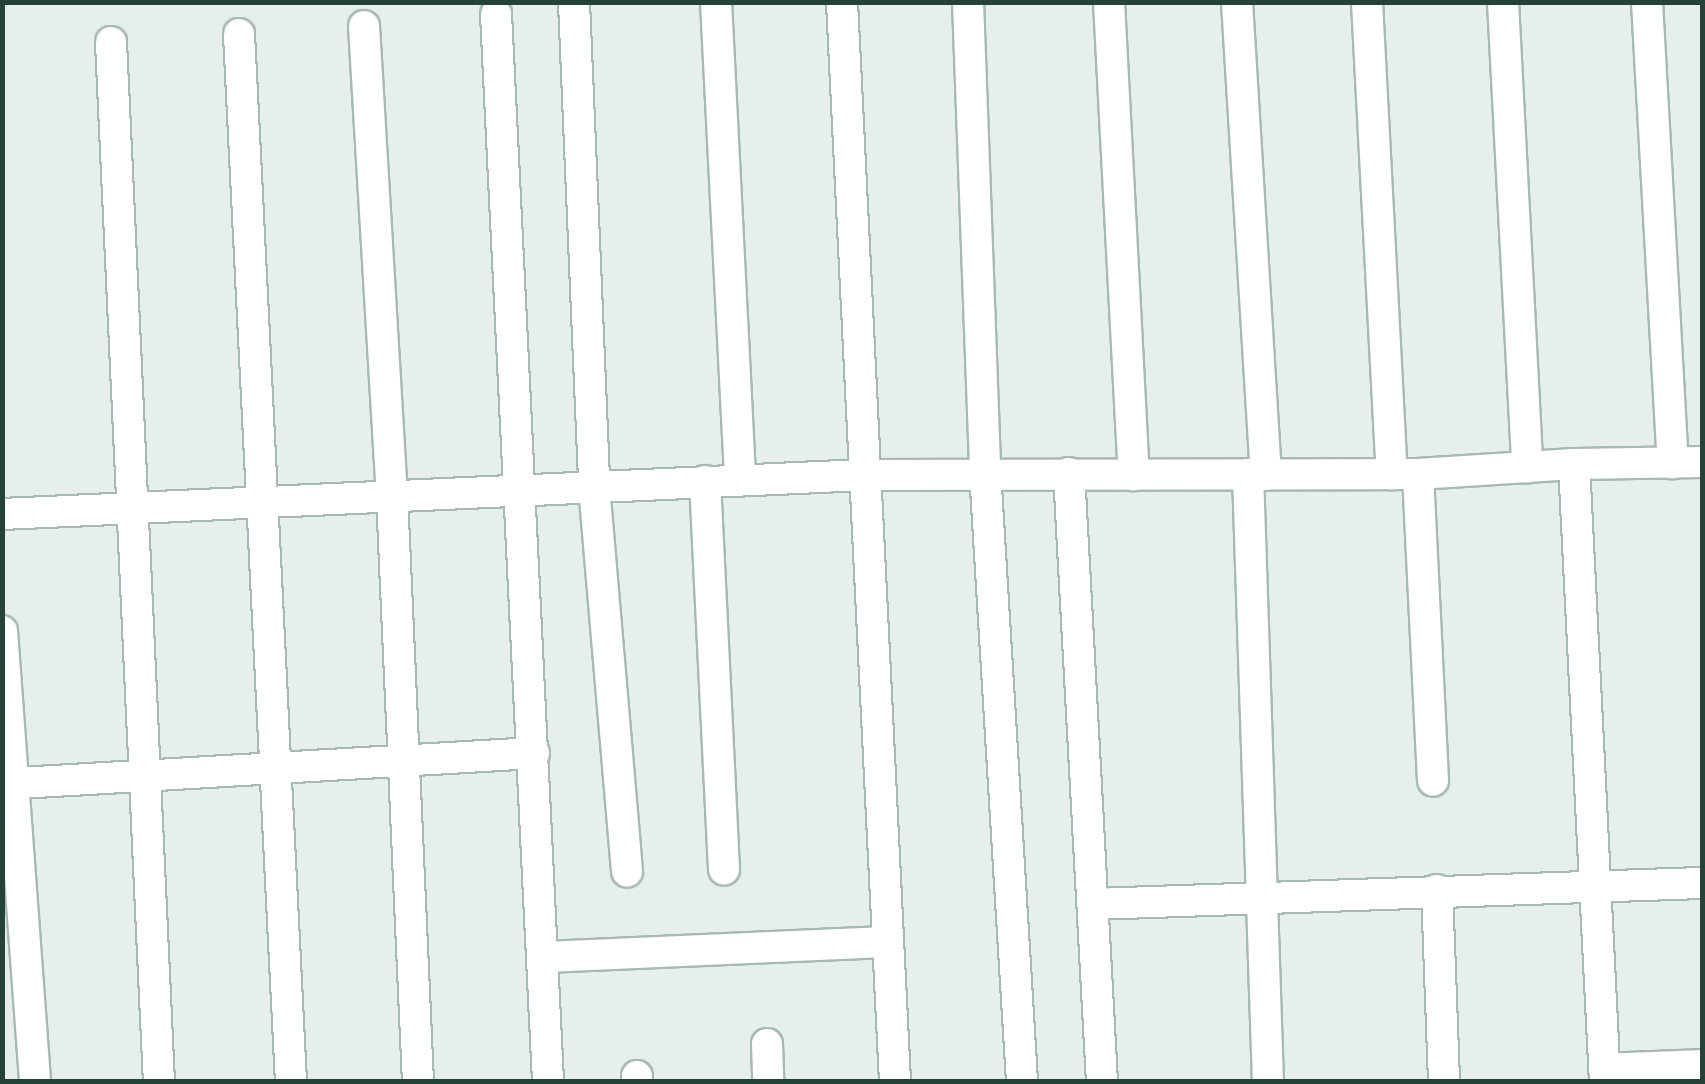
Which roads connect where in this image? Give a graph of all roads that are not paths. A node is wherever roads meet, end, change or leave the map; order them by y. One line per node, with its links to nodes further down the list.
1 (574, 2): 25 (street)
2 (716, 2): 23 (street)
3 (842, 2): 19 (street)
4 (968, 2): 17 (street)
5 (1109, 2): 22 (street)
6 (1238, 2): 20 (street)
7 (1367, 2): 21 (street)
8 (1503, 2): 16 (street)
9 (1647, 2): 14 (street)
10 (496, 14): 26 (street)
11 (364, 26): 27 (street)
12 (239, 34): 28 (street)
13 (111, 42): 29 (street)
14 (1688, 462): 15 (street)
15 (1574, 464): 16 (street); 41 (street)
16 (1527, 466): 21 (street)
17 (985, 472): 18 (street); 19 (street); 57 (street)
18 (1069, 472): 22 (street); 44 (street)
19 (864, 474): 23 (street); 45 (street)
20 (1257, 474): 21 (street); 22 (street); 43 (street)
21 (1405, 474): 36 (street)
22 (1134, 475)
23 (740, 479): 24 (street)
24 (705, 481): 25 (street); 38 (street)
25 (594, 486): 26 (street); 39 (street)
26 (523, 490): 27 (street); 32 (street)
27 (392, 496): 28 (street); 33 (street)
28 (264, 502): 29 (street); 34 (street)
29 (132, 508): 30 (street); 35 (street)
30 (2, 514)
31 (2, 631): 37 (street)
32 (534, 753): 33 (street); 46 (street)
33 (404, 762): 34 (street); 53 (street)
34 (276, 770): 35 (street); 52 (street)
35 (144, 776): 37 (street); 51 (street)
36 (1433, 781)
37 (8, 784): 50 (street)
38 (724, 870)
39 (627, 872)
40 (1702, 883): 41 (street)
41 (1595, 886): 42 (street); 49 (street)
42 (1437, 890): 43 (street); 60 (street)
43 (1260, 896): 44 (street); 59 (street)
44 (1094, 904): 58 (street)
45 (888, 942): 46 (street); 56 (street)
46 (543, 956): 54 (street)
47 (767, 1044): 55 (street)
48 (1702, 1066): 49 (street)
49 (1604, 1075)
50 (35, 1082)
51 (159, 1082)
52 (291, 1082)
53 (418, 1082)
54 (548, 1082)
55 (768, 1082)
56 (895, 1082)
57 (1022, 1082)
58 (1102, 1082)
59 (1268, 1082)
60 (1444, 1082)

